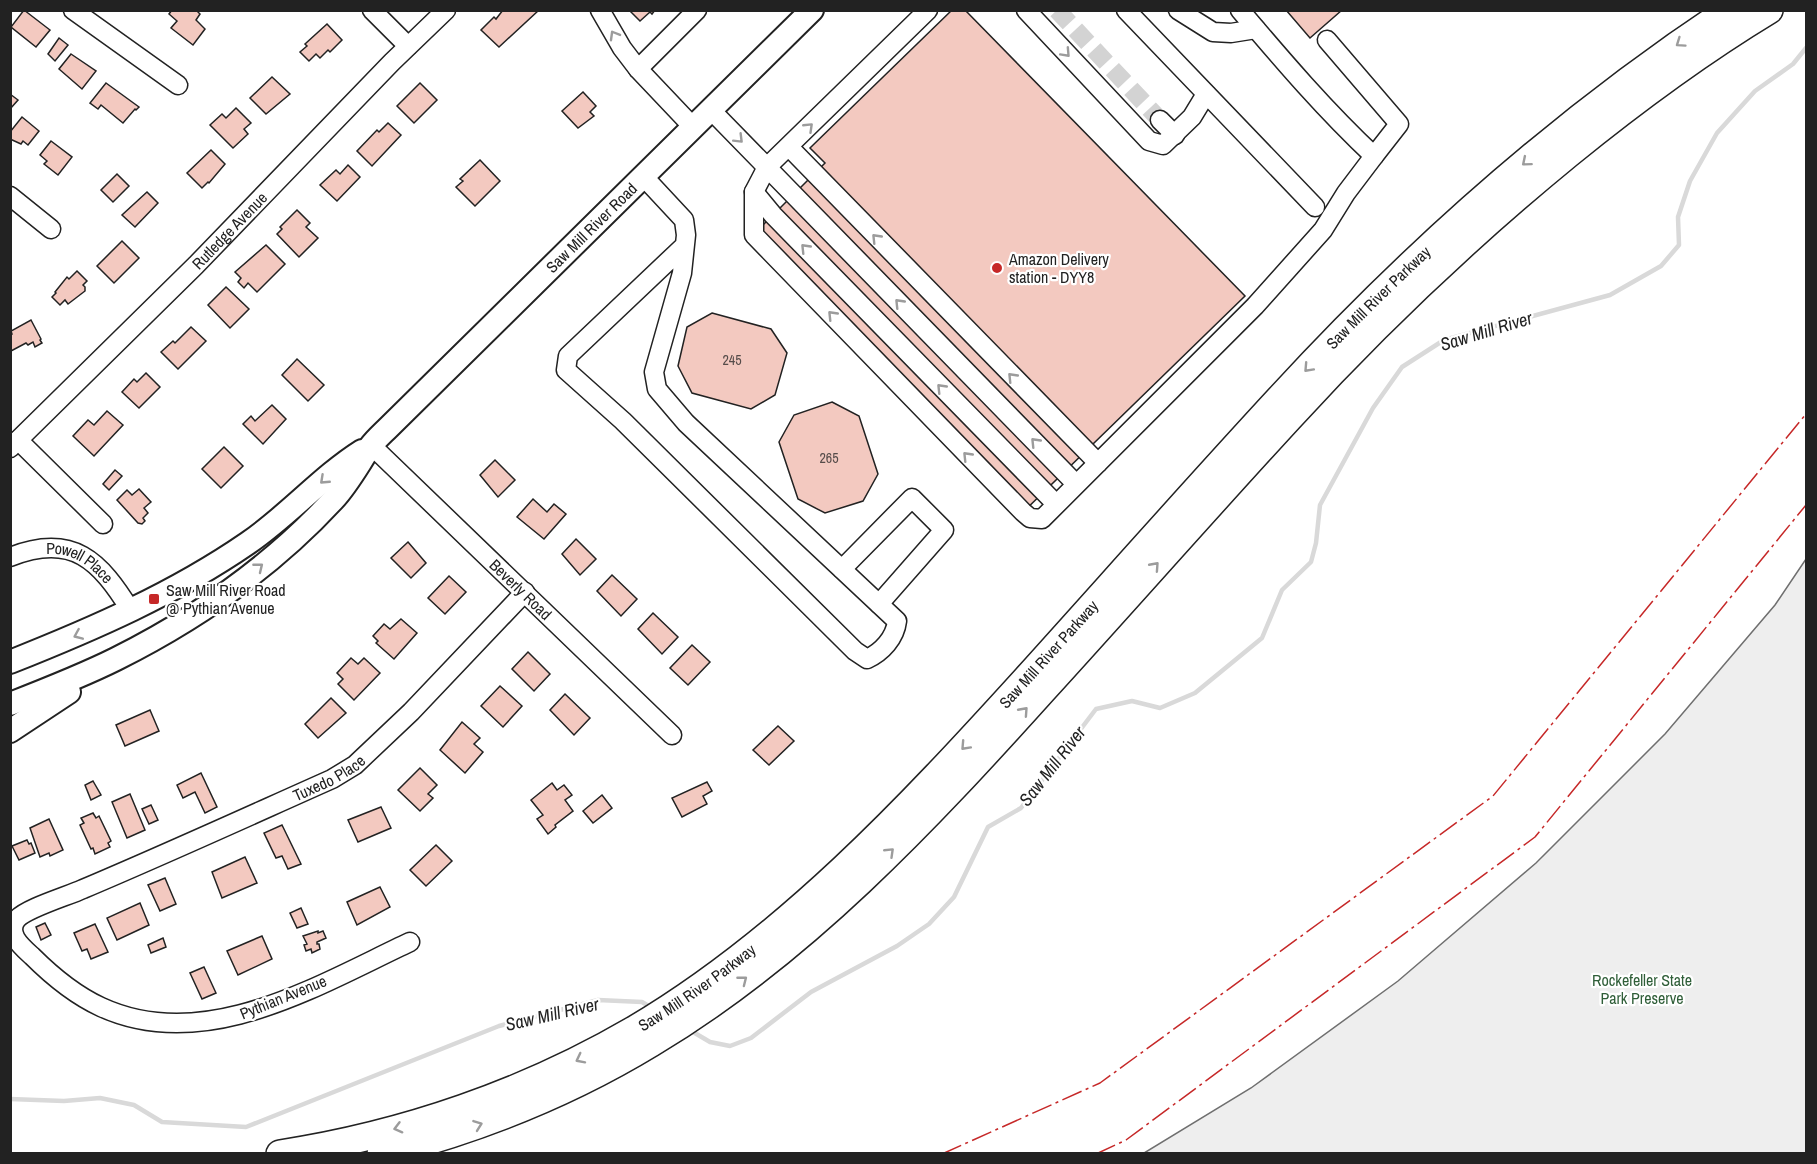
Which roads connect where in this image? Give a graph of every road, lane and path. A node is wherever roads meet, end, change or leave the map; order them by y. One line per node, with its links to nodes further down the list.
1 (73, 10): 18 (street)
2 (372, 10): 16 (street)
3 (446, 10): 16 (street, Rutledge Avenue)
4 (600, 10): 17 (street, one-way to 4)
5 (697, 10): 17 (street)
6 (812, 10): 20 (main road, Saw Mill River Road)
7 (928, 10): 24 (street, one-way to 7)
8 (1026, 10): 23 (street, one-way to 23)
9 (1126, 10): 19 (street)
10 (1178, 10): 14 (street)
11 (1240, 10): 14 (street)
12 (1729, 10): 51 (highway, Saw Mill River Parkway, one-way to 51)
13 (1769, 10): 51 (highway, Saw Mill River Parkway, one-way to 13)
14 (1256, 29): 25 (street)
15 (1327, 40): 25 (street)
16 (408, 46): 33 (street, Rutledge Avenue)
17 (638, 69): 22 (street)
18 (178, 85)
19 (1206, 94): 23 (street); 30 (street)
20 (711, 110): 22 (main road, Saw Mill River Road); 26 (street, one-way to 26)
21 (1160, 120): 23 (street)
22 (693, 127): 27 (main road, Saw Mill River Road)
23 (1175, 135)
24 (789, 147): 26 (street); 35 (street, one-way to 24)
25 (1374, 156): 35 (street)
26 (767, 167): 28 (street); 36 (street, one-way to 26)
27 (644, 176): 32 (street); 34 (main road, Saw Mill River Road)
28 (754, 192): 37 (street, one-way to 28); 37 (street, one-way to 28)
29 (10, 196): 31 (street)
30 (1315, 207)
31 (51, 229)
32 (684, 246): 40 (street); 42 (street)
33 (14, 444): 38 (street)
34 (371, 445): 41 (street, Beverly Road); 43 (main road, Saw Mill River Road, one-way to 43); 44 (main road, Saw Mill River Road, one-way to 34)
35 (1098, 463): 36 (street)
36 (1076, 484): 37 (street)
37 (1056, 504)
38 (103, 524)
39 (10, 557): 43 (street, Powell Place)
40 (842, 569): 42 (street); 42 (street)
41 (525, 592): 48 (street, Beverly Road); 49 (street, Tuxedo Place)
42 (879, 604)
43 (131, 611): 45 (main road, Saw Mill River Road, one-way to 45)
44 (141, 646): 46 (main road); 47 (main road)
45 (10, 662)
46 (10, 704)
47 (10, 731)
48 (672, 735)
49 (82, 890): 50 (street, Pythian Avenue)
50 (410, 942)
51 (686, 1009): 52 (highway, Saw Mill River Parkway)
52 (643, 1036): 53 (highway, Saw Mill River Parkway, one-way to 53); 54 (highway, Saw Mill River Parkway, one-way to 52)
53 (280, 1154)
54 (381, 1154)

